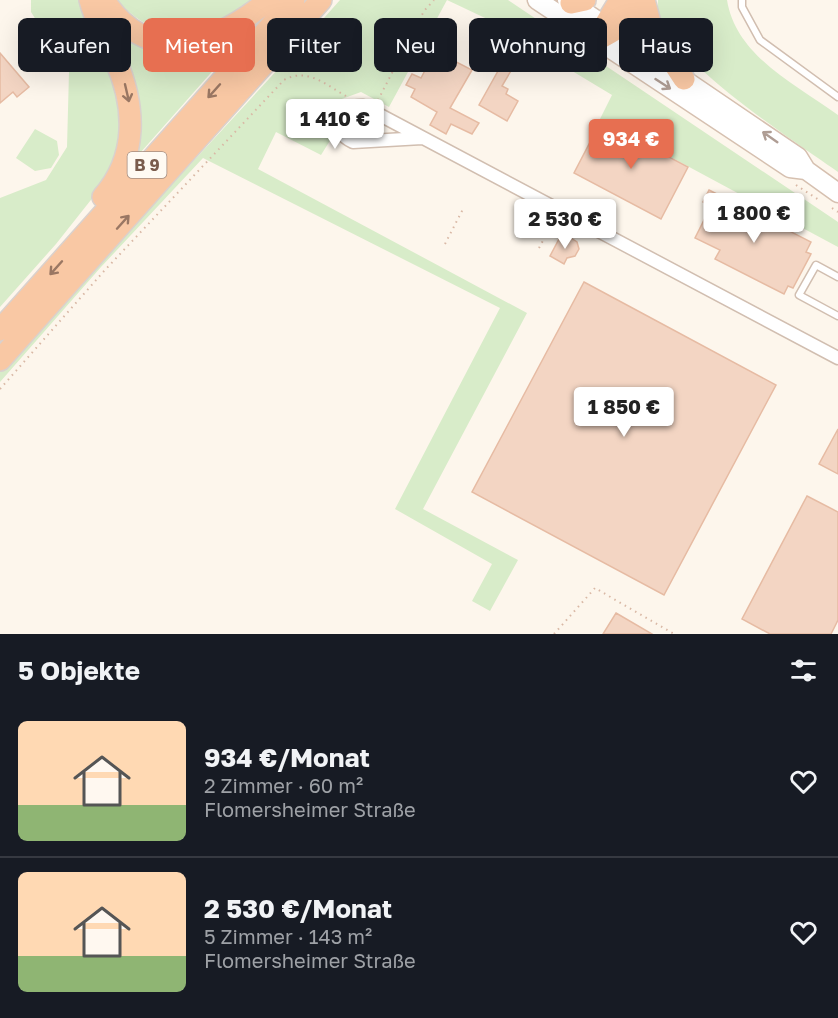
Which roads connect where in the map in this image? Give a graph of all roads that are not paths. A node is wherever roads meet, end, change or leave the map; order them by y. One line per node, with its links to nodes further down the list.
1 (90, 0): 22 (highway, one-way to 22)
2 (104, 0): 3 (highway)
3 (269, 0)
4 (294, 0): 22 (highway, B 9, one-way to 22)
5 (321, 0): 27 (highway, B 9, one-way to 5)
6 (537, 0): 11 (main road)
7 (620, 0): 13 (highway)
8 (642, 0): 14 (highway); 17 (highway)
9 (742, 0): 18 (lane)
10 (574, 1): 12 (main road)
11 (575, 18)
12 (591, 18)
13 (607, 28)
14 (607, 31)
15 (607, 33): 17 (main road)
16 (607, 33): 20 (main road, one-way to 20)
17 (684, 79): 20 (main road, one-way to 17)
18 (838, 97)
19 (422, 138): 19 (street); 26 (street)
20 (806, 170): 21 (main road)
21 (838, 193)
22 (77, 244): 25 (highway, B 9, one-way to 25)
23 (838, 277): 24 (lane)
24 (838, 316)
25 (0, 330)
26 (838, 358)
27 (0, 360)

